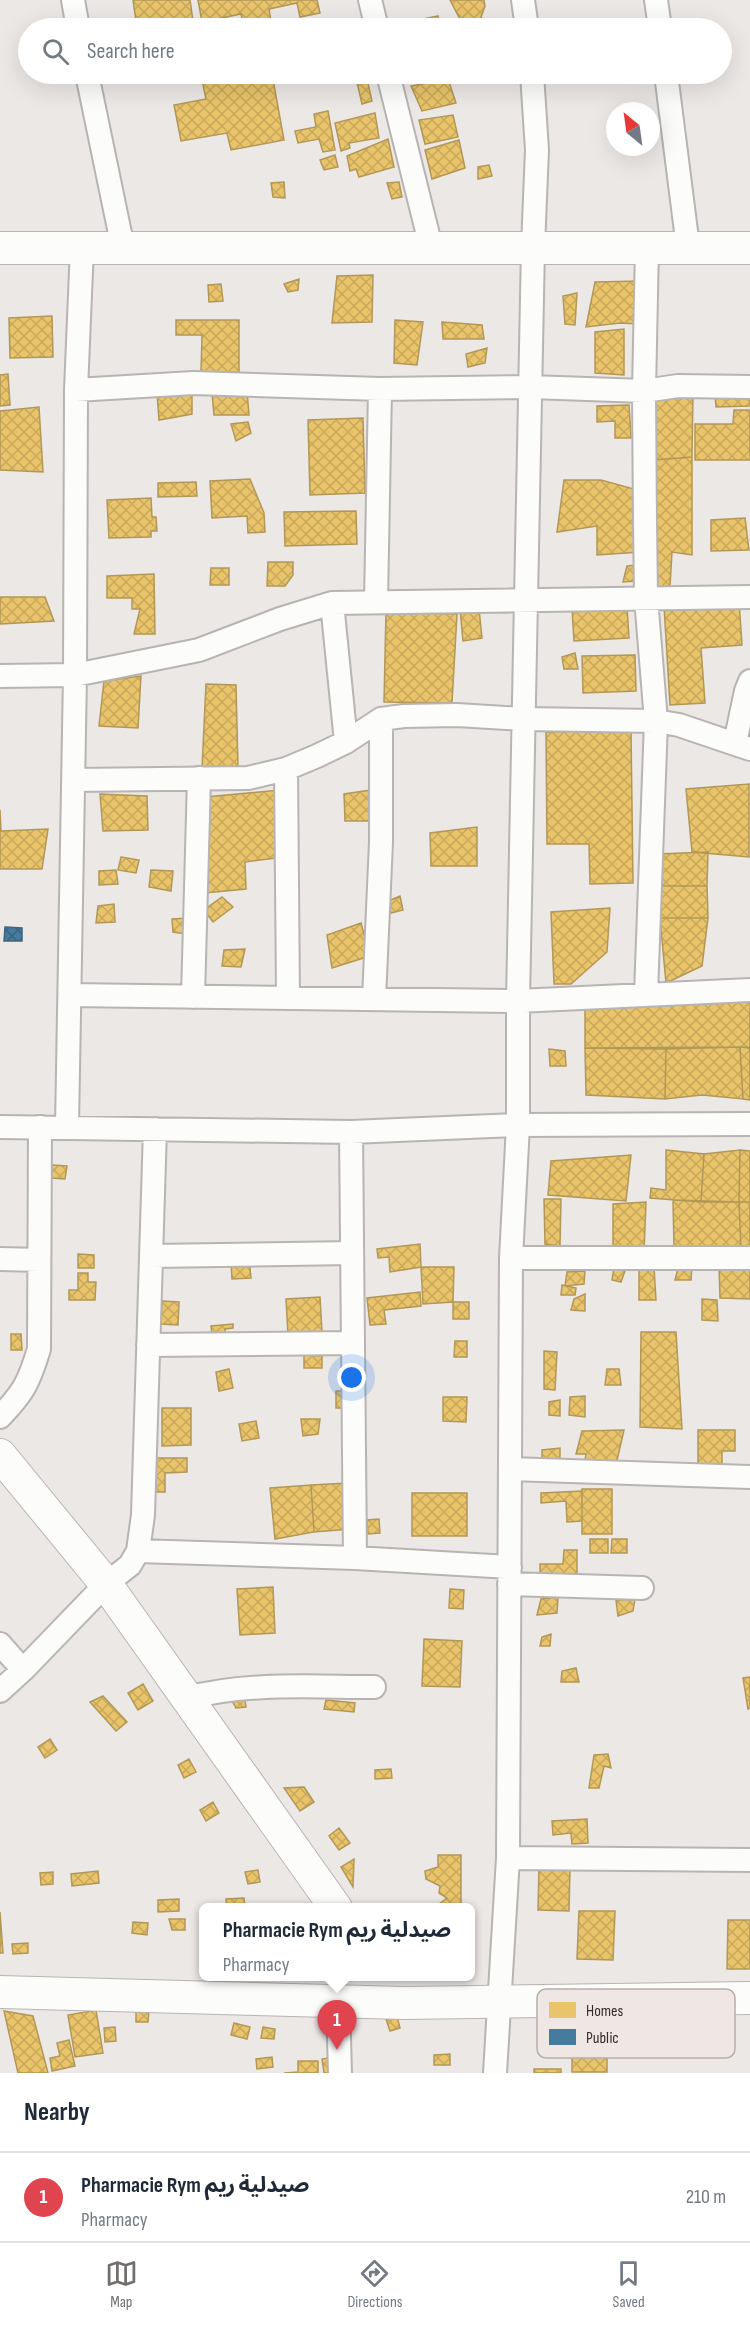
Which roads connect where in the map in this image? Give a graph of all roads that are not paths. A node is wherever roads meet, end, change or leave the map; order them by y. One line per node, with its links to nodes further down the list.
1 (73, 0): 5 (street)
2 (370, 0): 6 (street)
3 (523, 0): 7 (street)
4 (656, 0): 8 (street)
5 (76, 18)
6 (374, 18)
7 (526, 18)
8 (659, 18)
9 (89, 84): 18 (street)
10 (390, 84): 14 (street)
11 (533, 84): 15 (street)
12 (667, 84): 16 (street)
13 (82, 246): 17 (street); 18 (street); 24 (street)
14 (431, 247): 15 (street); 18 (street)
15 (533, 247): 19 (street); 21 (street)
16 (688, 247): 19 (street); 20 (street)
17 (0, 248)
18 (123, 248)
19 (647, 248): 25 (street)
20 (750, 248)
21 (530, 387): 23 (street); 25 (street); 28 (street)
22 (750, 387): 25 (street)
23 (380, 389): 24 (street); 29 (street)
24 (76, 390): 31 (street)
25 (644, 391): 27 (street)
26 (750, 597): 27 (street)
27 (646, 598): 28 (street); 36 (street)
28 (526, 599): 29 (street); 35 (street)
29 (376, 602): 30 (street)
30 (332, 603): 31 (street); 37 (street)
31 (75, 675): 32 (street); 41 (street)
32 (0, 676)
33 (750, 681): 38 (street)
34 (381, 719): 35 (street); 37 (street); 47 (street)
35 (524, 719): 36 (street); 48 (street)
36 (656, 721): 38 (street); 43 (street)
37 (346, 742): 39 (street)
38 (743, 746)
39 (286, 769): 40 (street); 46 (street)
40 (199, 778): 41 (street); 45 (street)
41 (74, 780): 44 (street)
42 (750, 990): 43 (street)
43 (646, 994): 48 (street)
44 (70, 995): 45 (street); 51 (street)
45 (193, 997): 46 (street)
46 (288, 998): 47 (street)
47 (374, 999): 48 (street)
48 (518, 1001): 49 (street)
49 (518, 1125): 50 (street); 55 (street); 58 (street)
50 (750, 1125)
51 (67, 1126): 53 (street); 54 (street)
52 (0, 1127): 53 (street)
53 (40, 1127): 61 (street)
54 (155, 1129): 55 (street); 57 (street)
55 (351, 1132): 56 (street)
56 (352, 1253): 57 (street); 62 (street)
57 (151, 1256): 63 (street)
58 (511, 1258): 59 (street); 66 (street)
59 (750, 1258)
60 (0, 1259): 61 (street)
61 (39, 1260): 64 (street)
62 (353, 1343): 63 (street); 69 (street)
63 (148, 1345): 68 (street)
64 (0, 1417)
65 (0, 1455): 71 (street)
66 (510, 1469): 67 (street); 70 (street)
67 (750, 1477)
68 (138, 1551): 69 (street); 71 (street)
69 (355, 1558): 70 (street)
70 (509, 1576): 72 (street); 78 (street)
71 (106, 1584): 74 (street); 77 (street)
72 (642, 1588)
73 (0, 1644): 74 (street)
74 (23, 1671): 76 (street)
75 (374, 1687): 77 (street)
76 (0, 1691)
77 (187, 1698): 80 (street)
78 (508, 1858): 79 (street); 87 (street)
79 (750, 1860)
80 (332, 1903)
81 (388, 1981): 88 (street)
82 (0, 1992): 86 (street)
83 (735, 1998): 84 (street)
84 (750, 1998)
85 (537, 2001): 87 (street)
86 (338, 2002): 88 (street); 89 (street)
87 (501, 2002): 88 (street); 90 (street)
88 (404, 2003)
89 (340, 2073)
90 (495, 2073)

